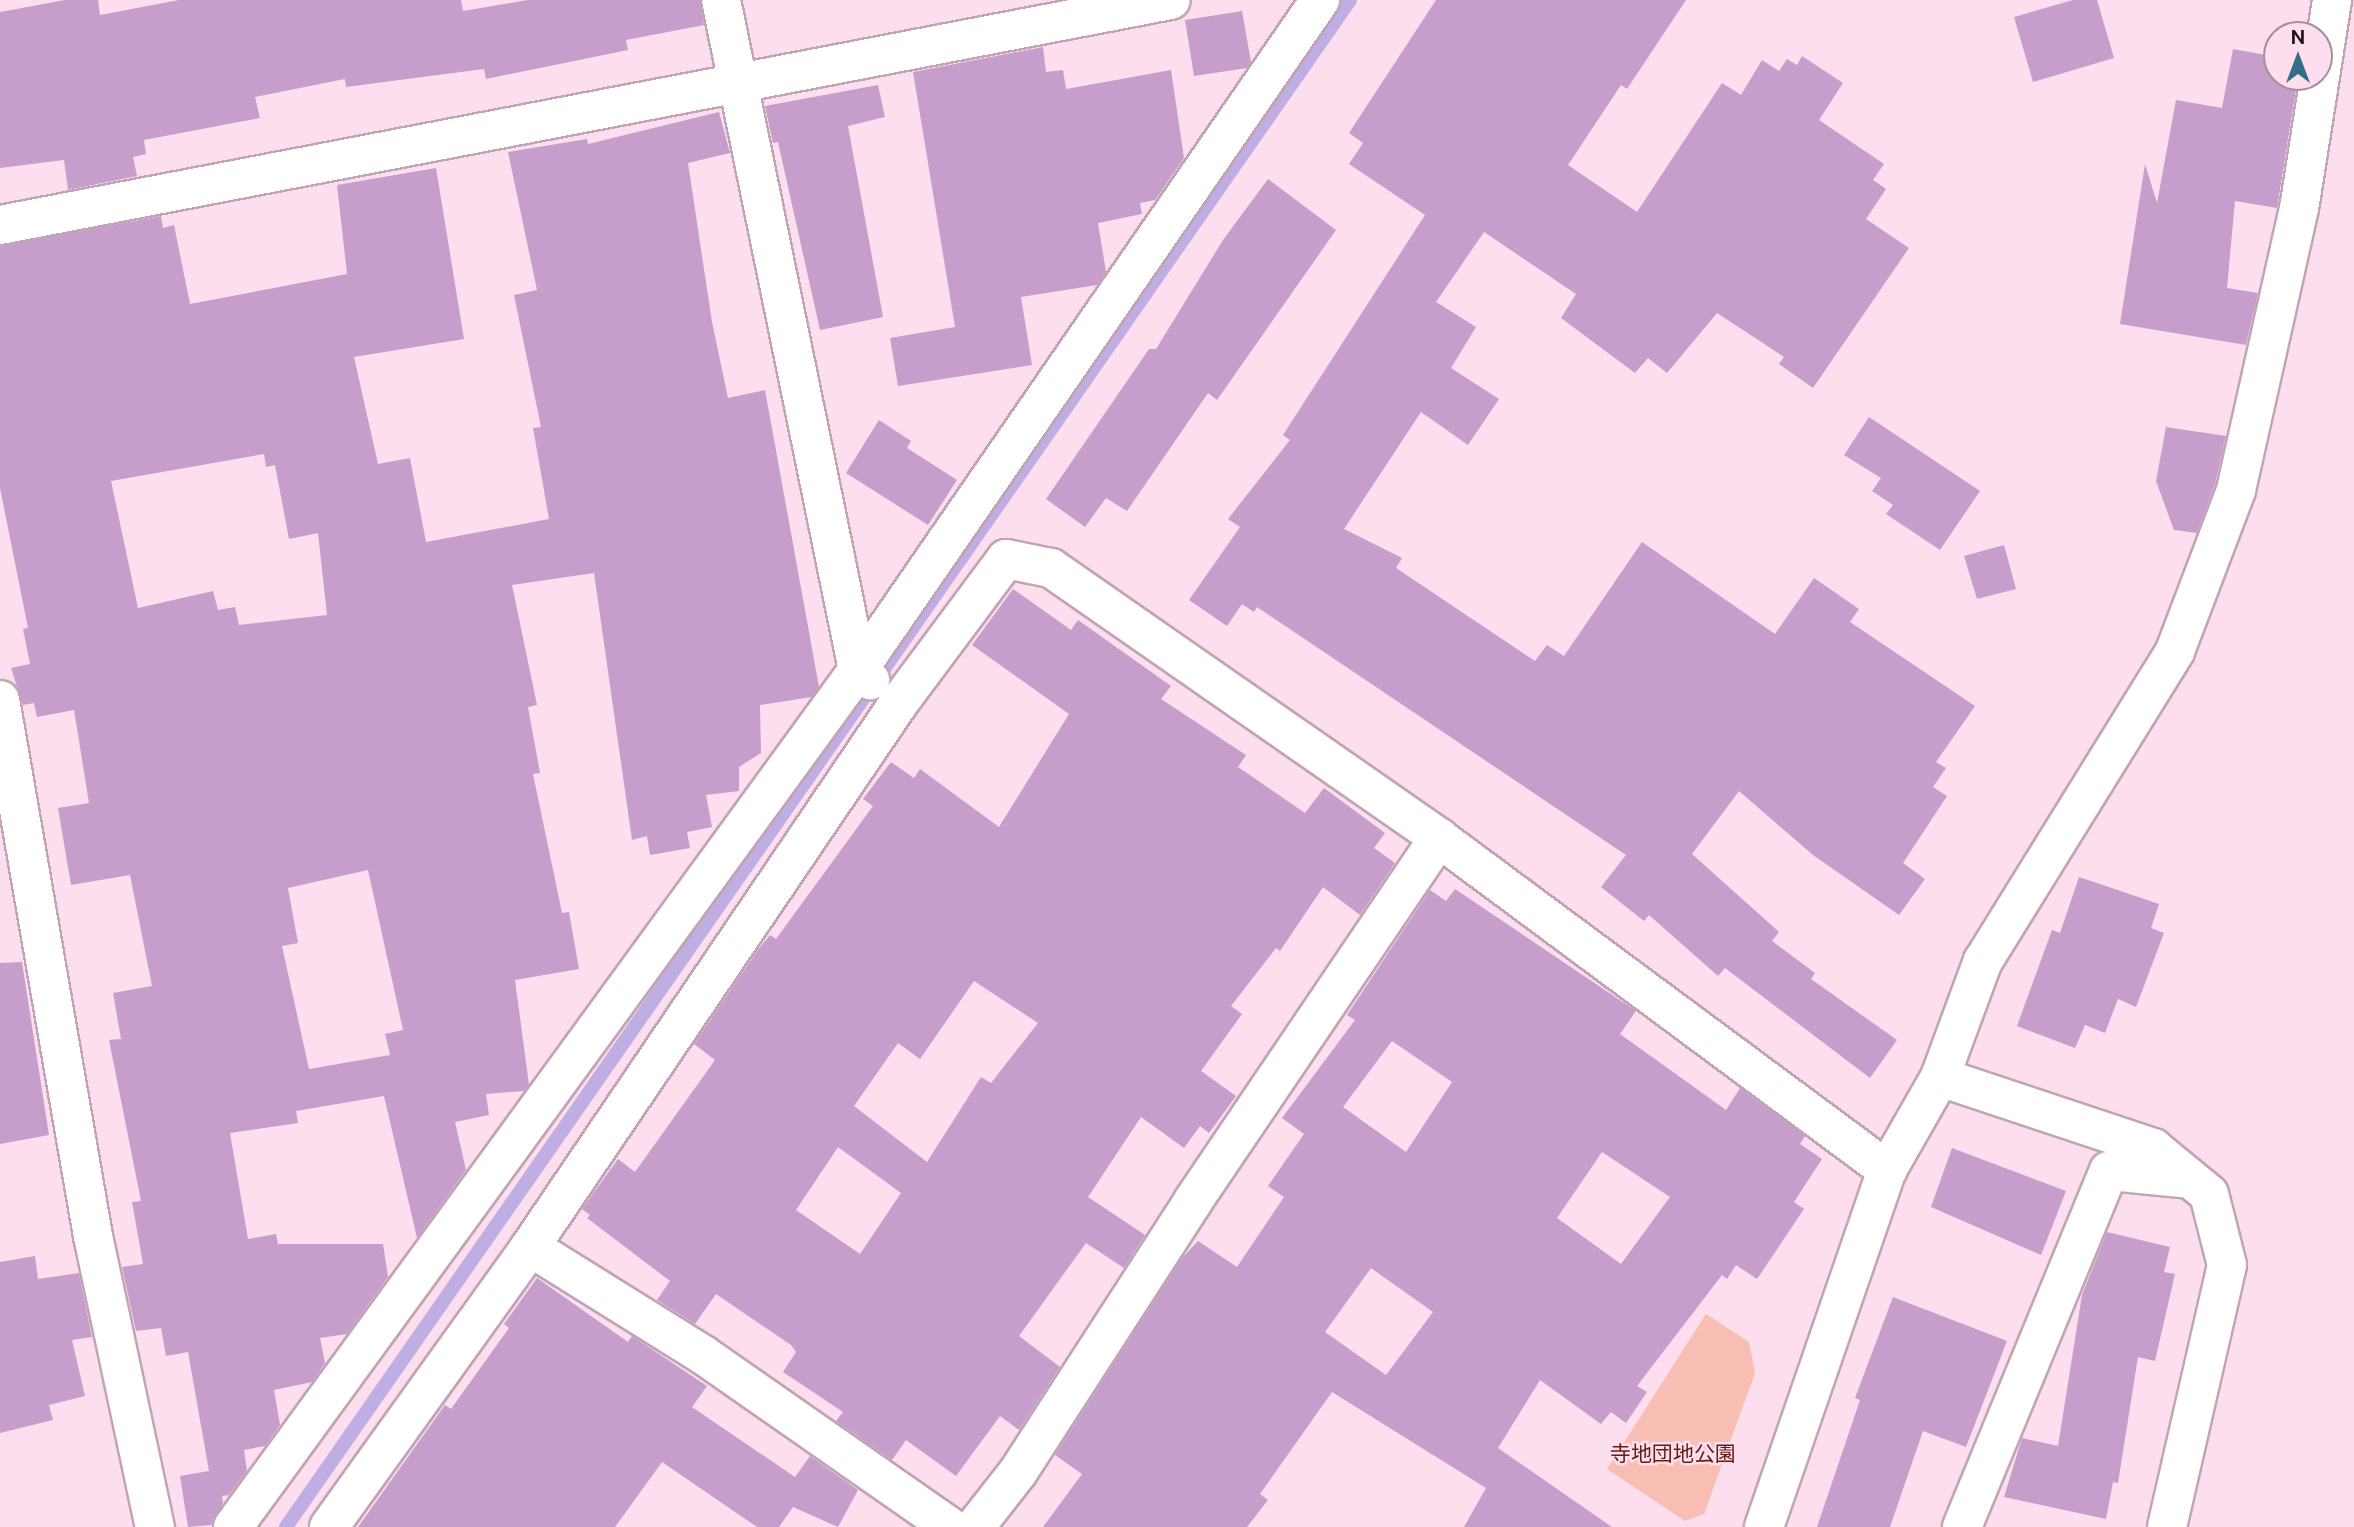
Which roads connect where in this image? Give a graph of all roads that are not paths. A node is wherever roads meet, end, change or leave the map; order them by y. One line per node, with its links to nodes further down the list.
1 (721, 0): 5 (street)
2 (1171, 0): 5 (street)
3 (1320, 0): 7 (street)
4 (2332, 0): 11 (street)
5 (737, 83): 6 (street); 7 (street)
6 (0, 225)
7 (858, 670): 9 (street); 16 (street)
8 (0, 700): 15 (street)
9 (898, 704): 10 (street); 14 (street)
10 (1439, 838): 12 (street); 19 (street)
11 (1940, 1077): 12 (street); 13 (street)
12 (1887, 1170): 20 (street)
13 (2190, 1179): 21 (street); 22 (street)
14 (530, 1247): 17 (street); 18 (street)
15 (155, 1527)
16 (233, 1527)
17 (329, 1527)
18 (950, 1527)
19 (975, 1527)
20 (1764, 1527)
21 (1962, 1527)
22 (2167, 1527)

